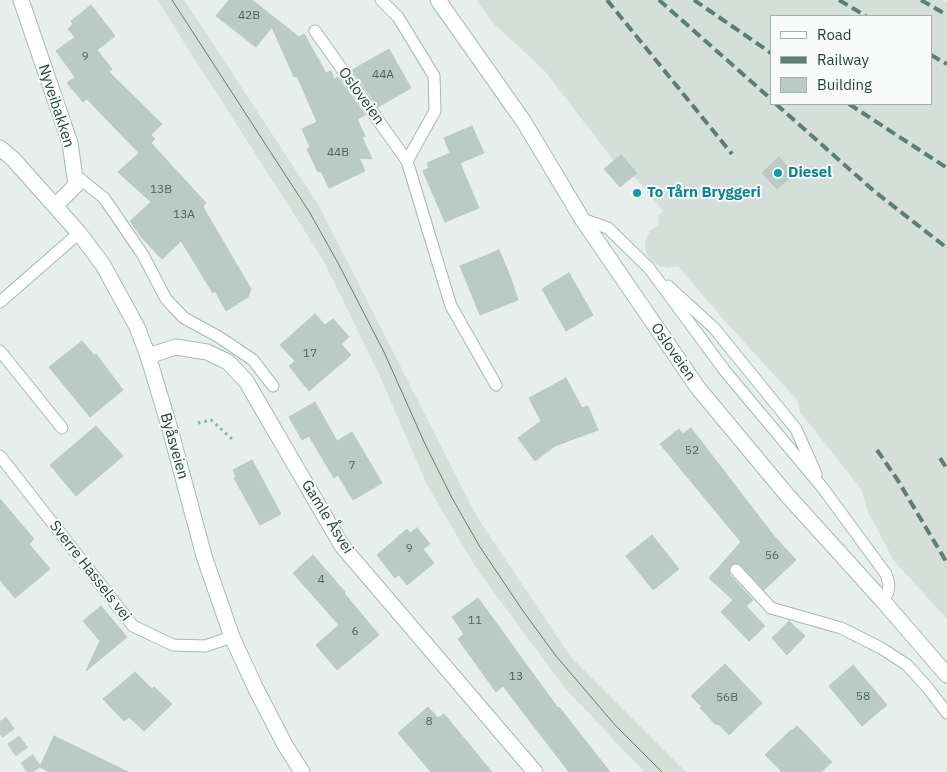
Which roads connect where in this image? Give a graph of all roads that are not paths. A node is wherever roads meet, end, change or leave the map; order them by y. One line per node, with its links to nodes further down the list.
1 (21, 0): 7 (street, Nyveibakken)
2 (381, 0): 6 (lane)
3 (438, 0): 9 (street, Osloveien)
4 (314, 31): 6 (lane, Osloveien)
5 (0, 148): 8 (street, Byåsveien)
6 (407, 161): 16 (lane, Osloveien)
7 (74, 174): 8 (street, Nyveibakken); 15 (lane)
8 (55, 206): 10 (street, Byåsveien)
9 (582, 219): 11 (lane); 21 (street, Osloveien)
10 (79, 233): 12 (lane); 14 (street, Byåsveien)
11 (649, 268): 19 (lane); 19 (lane)
12 (0, 302)
13 (0, 351): 17 (lane)
14 (148, 356): 22 (street, Byåsveien); 26 (street, Gamle Åsvei)
15 (273, 386)
16 (496, 386)
17 (62, 428)
18 (0, 456): 22 (lane, Sverre Hassels vei)
19 (822, 487): 21 (lane)
20 (736, 570): 24 (lane)
21 (883, 600): 23 (street, Osloveien)
22 (232, 637): 25 (street, Byåsveien)
23 (947, 675)
24 (947, 713)
25 (302, 772)
26 (535, 772)

